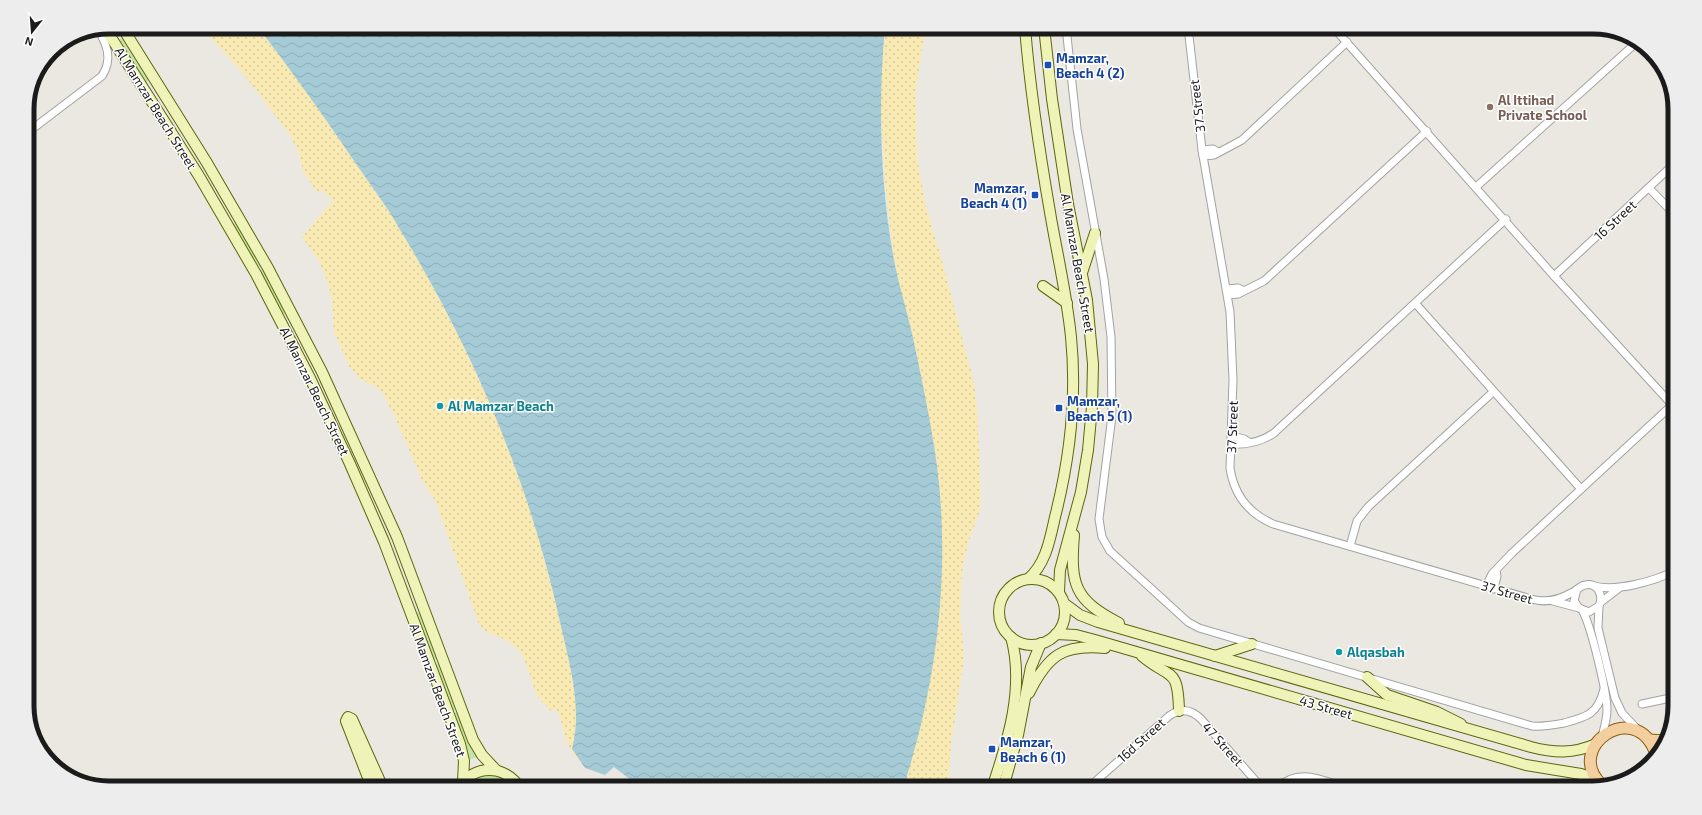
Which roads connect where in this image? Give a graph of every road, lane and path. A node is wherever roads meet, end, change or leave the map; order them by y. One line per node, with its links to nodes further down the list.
1 (109, 34): 71 (main road, Al Mamzar Beach Street)
2 (126, 34): 67 (main road, Al Mamzar Beach Street)
3 (1026, 34): 24 (main road, Al Mamzar Beach Street)
4 (1045, 34): 20 (main road, Al Mamzar Beach Street)
5 (1067, 34): 19 (street)
6 (1189, 34): 13 (street, 37 Street)
7 (1340, 34): 9 (street)
8 (102, 35): 11 (street)
9 (1347, 42): 12 (street); 13 (street)
10 (1633, 46): 15 (street)
11 (34, 128)
12 (1427, 131): 15 (street); 23 (street)
13 (1203, 153): 23 (street, 37 Street)
14 (1668, 170): 16 (street, 16 Street)
15 (1476, 187): 18 (street)
16 (1649, 188): 17 (street); 21 (street, 16 Street)
17 (1668, 208)
18 (1506, 219): 21 (street); 25 (street)
19 (1095, 233): 20 (main road); 52 (street)
20 (1082, 273): 33 (main road, Al Mamzar Beach Street)
21 (1554, 276): 27 (street)
22 (1043, 286): 24 (main road)
23 (1228, 292): 29 (street, 37 Street)
24 (1067, 303): 37 (main road, Al Mamzar Beach Street)
25 (1415, 303): 26 (street); 30 (street)
26 (1493, 392): 32 (street); 34 (street)
27 (1668, 400)
28 (1668, 412): 32 (street)
29 (1232, 436): 30 (street); 31 (street, 37 Street)
30 (1249, 442): 31 (street)
31 (1231, 444): 34 (street, 37 Street)
32 (1581, 489): 35 (street)
33 (1076, 513): 43 (main road, Al Mamzar Beach Street); 49 (main road)
34 (1350, 546): 38 (street, 37 Street)
35 (1496, 571): 38 (street); 41 (street)
36 (1668, 574): 40 (street)
37 (1028, 579): 43 (main road); 50 (main road)
38 (1486, 586): 41 (street, 37 Street)
39 (1594, 586): 40 (street); 42 (street); 46 (street)
40 (1622, 587): 46 (street)
41 (1494, 589): 44 (street, 37 Street)
42 (1577, 589): 44 (street, 37 Street); 47 (street)
43 (1059, 592): 45 (main road)
44 (1549, 600): 47 (street, 37 Street)
45 (1065, 604): 48 (main road); 49 (main road, 43 Street)
46 (1600, 604): 47 (street); 62 (street)
47 (1580, 609): 56 (street)
48 (1056, 634): 51 (main road); 53 (main road, 43 Street)
49 (1139, 634): 54 (main road, 43 Street)
50 (1011, 637): 51 (main road); 74 (main road)
51 (1041, 643): 58 (main road)
52 (1252, 644): 54 (main road); 55 (street)
53 (1134, 651): 58 (main road); 60 (main road); 80 (main road, 43 Street)
54 (1215, 656): 61 (main road, 43 Street)
55 (1367, 677): 56 (street); 61 (main road)
56 (1604, 689): 63 (street)
57 (1668, 698): 59 (street)
58 (1025, 702): 75 (main road)
59 (1642, 704)
60 (1178, 711): 76 (street, 16d Street); 77 (street, 47 Street)
61 (1471, 731): 63 (main road, 43 Street)
62 (1640, 732): 63 (main road); 64 (main road)
63 (1599, 740): 68 (main road)
64 (1649, 740): 65 (main road); 66 (main road)
65 (1660, 741)
66 (1654, 750)
67 (496, 770): 72 (main road); 73 (main road)
68 (1598, 780)
69 (369, 781): 70 (main road)
70 (380, 781)
71 (461, 781)
72 (465, 781)
73 (515, 781)
74 (994, 781)
75 (1005, 781)
76 (1096, 781)
77 (1256, 781)
78 (1286, 781): 79 (street)
79 (1321, 781)
80 (1596, 781)

